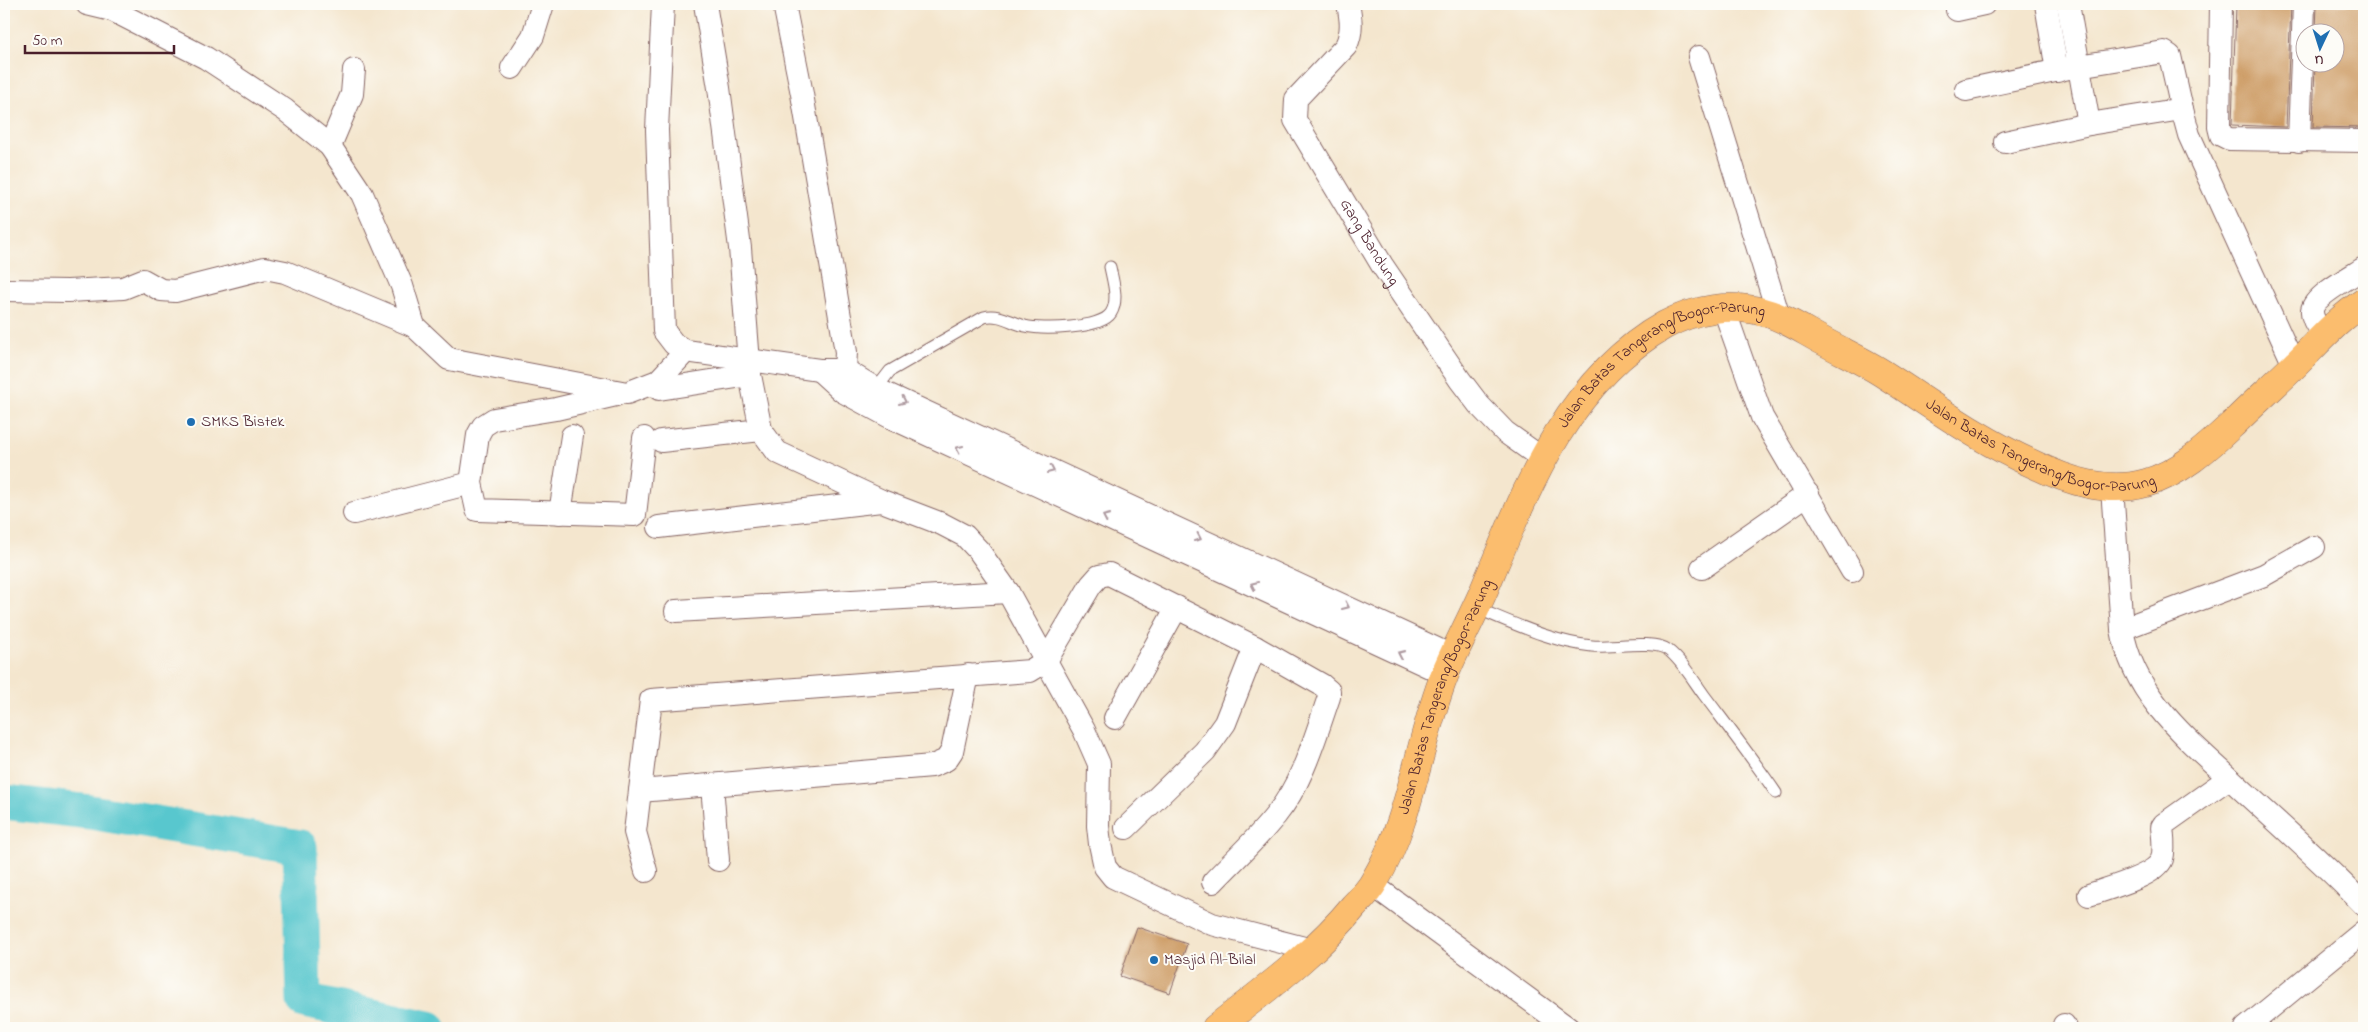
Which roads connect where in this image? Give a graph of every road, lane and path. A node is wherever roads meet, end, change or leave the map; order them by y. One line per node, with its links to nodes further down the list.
1 (87, 4): 23 (street)
2 (543, 4): 14 (street)
3 (663, 4): 32 (street)
4 (705, 4): 34 (street)
5 (784, 4): 36 (street)
6 (1348, 4): 42 (street, Gang Bandung)
7 (1984, 4): 12 (street)
8 (2046, 4): 15 (street)
9 (2068, 4): 15 (street)
10 (2221, 4): 20 (street)
11 (2304, 4): 20 (street)
12 (1957, 10)
13 (1699, 57): 29 (street)
14 (512, 68)
15 (2067, 69): 17 (street); 18 (street); 19 (street)
16 (354, 70): 23 (street)
17 (1966, 90)
18 (2182, 109): 19 (street); 33 (street)
19 (2090, 124): 22 (street)
20 (2299, 141): 21 (street)
21 (2364, 141)
22 (2005, 142)
23 (330, 146): 30 (street)
24 (1110, 268): 38 (lane)
25 (2364, 268): 31 (street)
26 (4, 290): 30 (street)
27 (2364, 302): 31 (main road, Jalan Batas Tangerang/Bogor–Parung)
28 (1724, 309): 29 (main road, Jalan Batas Tangerang/Bogor–Parung); 42 (main road, Jalan Batas Tangerang/Bogor–Parung); 45 (street)
29 (1779, 317): 44 (main road, Jalan Batas Tangerang/Bogor–Parung)
30 (414, 326): 39 (street)
31 (2323, 336): 33 (main road, Jalan Batas Tangerang/Bogor–Parung)
32 (686, 351): 34 (street); 39 (street)
33 (2294, 365): 44 (main road, Jalan Batas Tangerang/Bogor–Parung)
34 (749, 367): 35 (street); 37 (street); 40 (street)
35 (819, 370): 36 (street); 60 (street, one-way to 35)
36 (845, 370): 38 (street)
37 (659, 389)
38 (876, 389): 60 (street, one-way to 60)
39 (627, 392): 43 (street)
40 (761, 430): 46 (street); 48 (street)
41 (572, 436): 48 (street)
42 (1543, 459): 55 (main road, Jalan Batas Tangerang/Bogor–Parung)
43 (472, 483): 47 (street); 48 (street)
44 (2112, 488): 57 (street)
45 (1808, 494): 51 (street); 52 (street)
46 (882, 501): 49 (street); 53 (street)
47 (354, 513)
48 (560, 513)
49 (659, 527)
50 (2314, 547): 57 (street)
51 (1702, 568)
52 (1852, 571)
53 (1008, 592): 56 (street); 59 (street)
54 (1177, 607): 58 (street); 59 (street); 62 (street)
55 (1476, 608): 60 (main road, Jalan Batas Tangerang/Bogor–Parung); 66 (lane)
56 (676, 611)
57 (2122, 629): 63 (street)
58 (1255, 647): 67 (street); 70 (street)
59 (1046, 661): 61 (street); 75 (street)
60 (1450, 665): 71 (main road, Jalan Batas Tangerang/Bogor–Parung)
61 (968, 676): 64 (street); 65 (street)
62 (1115, 718)
63 (2229, 778): 72 (street); 73 (street)
64 (712, 785): 65 (street); 68 (street)
65 (640, 791): 69 (street)
66 (1776, 793)
67 (1126, 828)
68 (718, 860)
69 (646, 871)
70 (1213, 882)
71 (1373, 885): 75 (main road, Jalan Batas Tangerang/Bogor–Parung); 77 (street)
72 (2089, 895)
73 (2364, 905)
74 (2364, 931): 78 (street)
75 (1312, 950): 76 (main road, Jalan Batas Tangerang/Bogor–Parung)
76 (1216, 1028)
77 (1568, 1028)
78 (2246, 1028)

